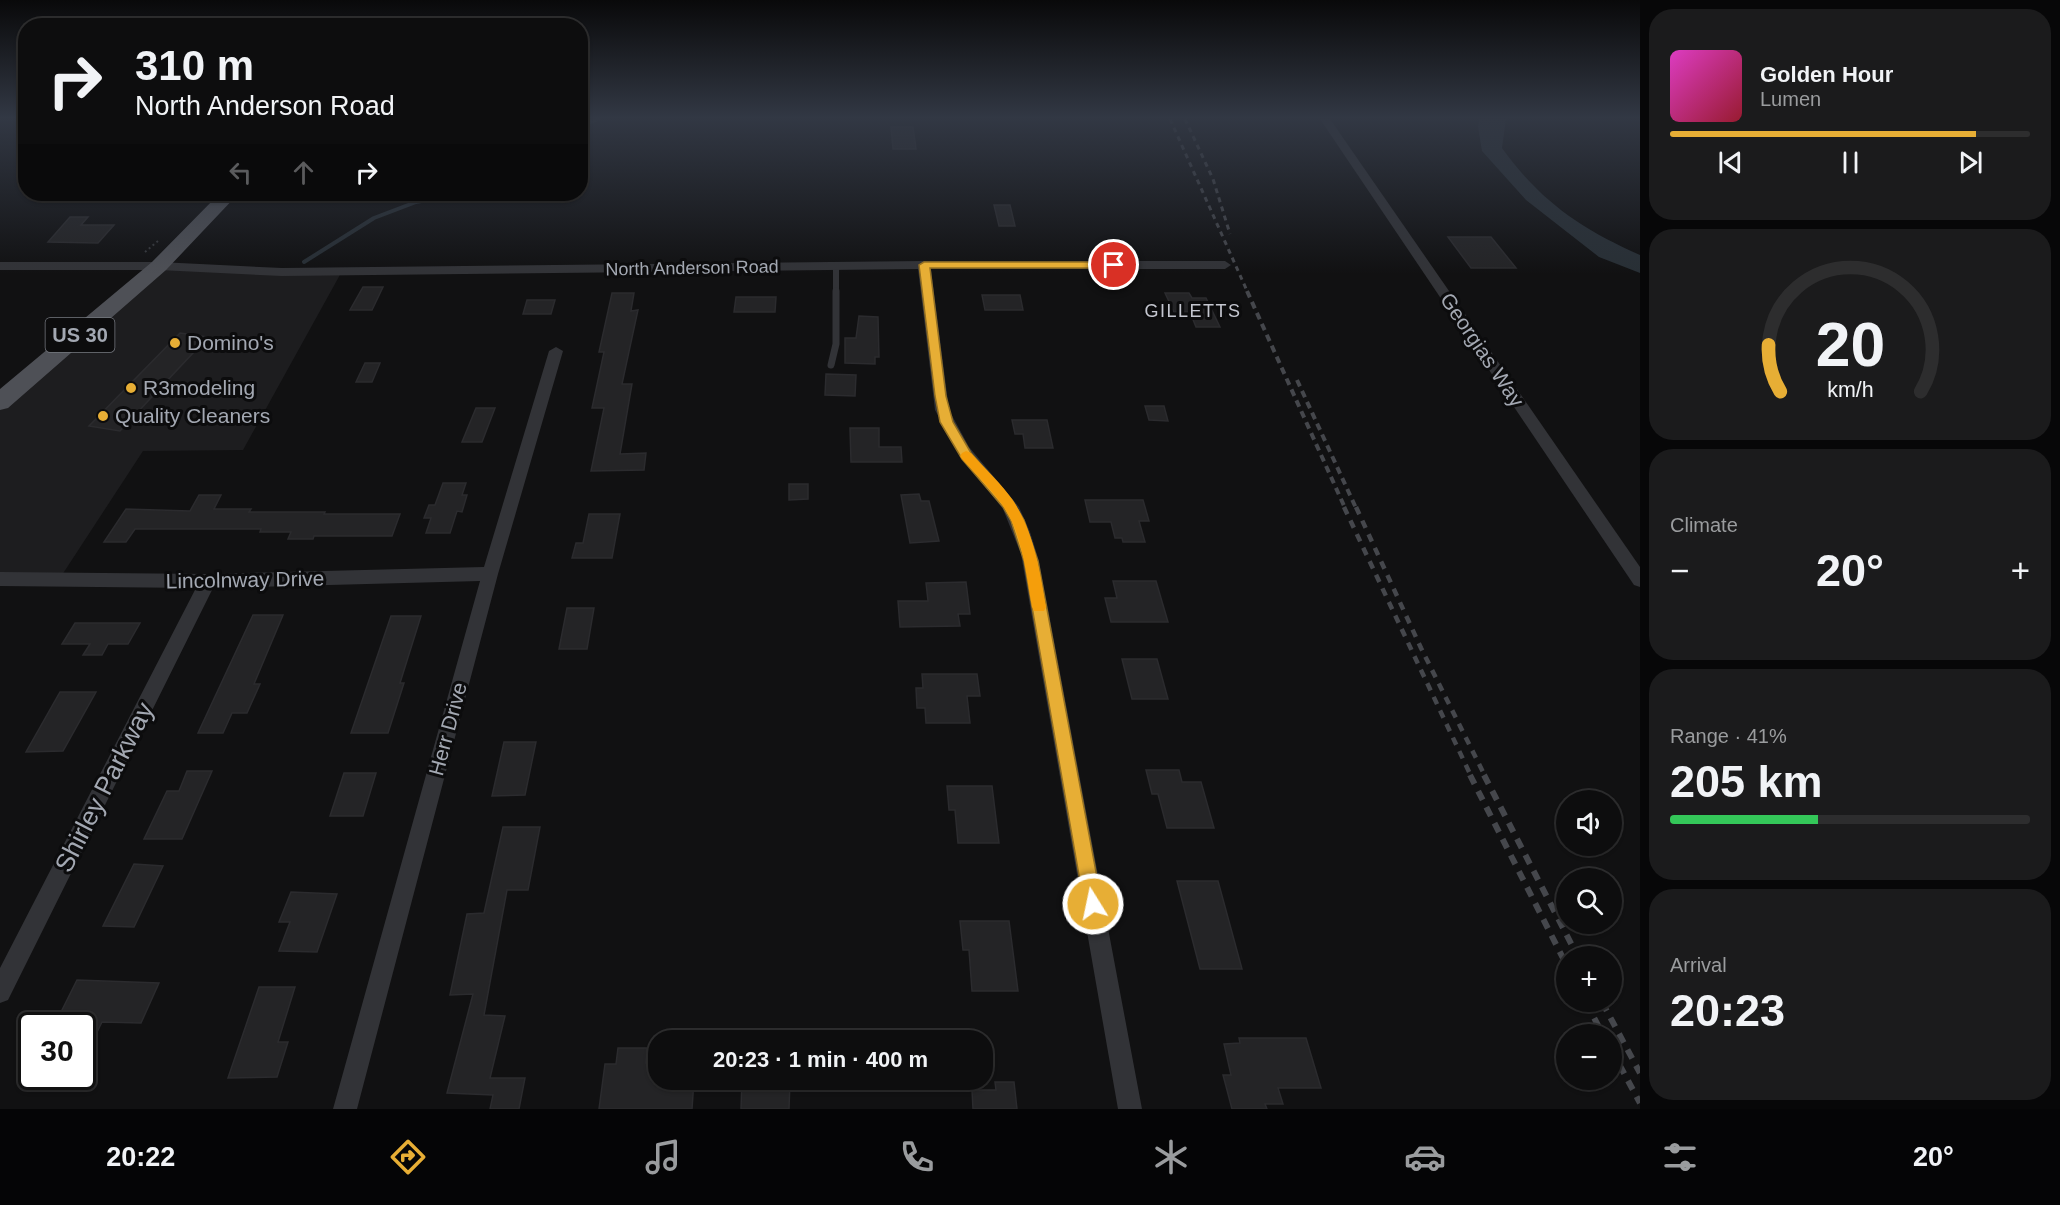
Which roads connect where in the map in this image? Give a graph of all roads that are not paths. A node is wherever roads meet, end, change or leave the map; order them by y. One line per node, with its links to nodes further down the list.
1 (1360, 171): 13 (street, Georgias Way)
2 (223, 201): 6 (main road, US 30)
3 (924, 265): 4 (street, North Anderson Road); 7 (street, North Anderson Road); 17 (street)
4 (1225, 265)
5 (0, 266): 6 (street, North Anderson Road)
6 (159, 266): 7 (street, North Anderson Road); 10 (main road, US 30)
7 (836, 266): 9 (lane)
8 (556, 351): 11 (street, Herr Drive)
9 (831, 364)
10 (0, 402)
11 (490, 574): 14 (street, Lincolnway Drive); 16 (street, Herr Drive)
12 (0, 579): 14 (street, Lincolnway Drive)
13 (1640, 580)
14 (208, 581): 15 (street, Shirley Parkway)
15 (0, 992)
16 (345, 1109)
17 (1130, 1109)

